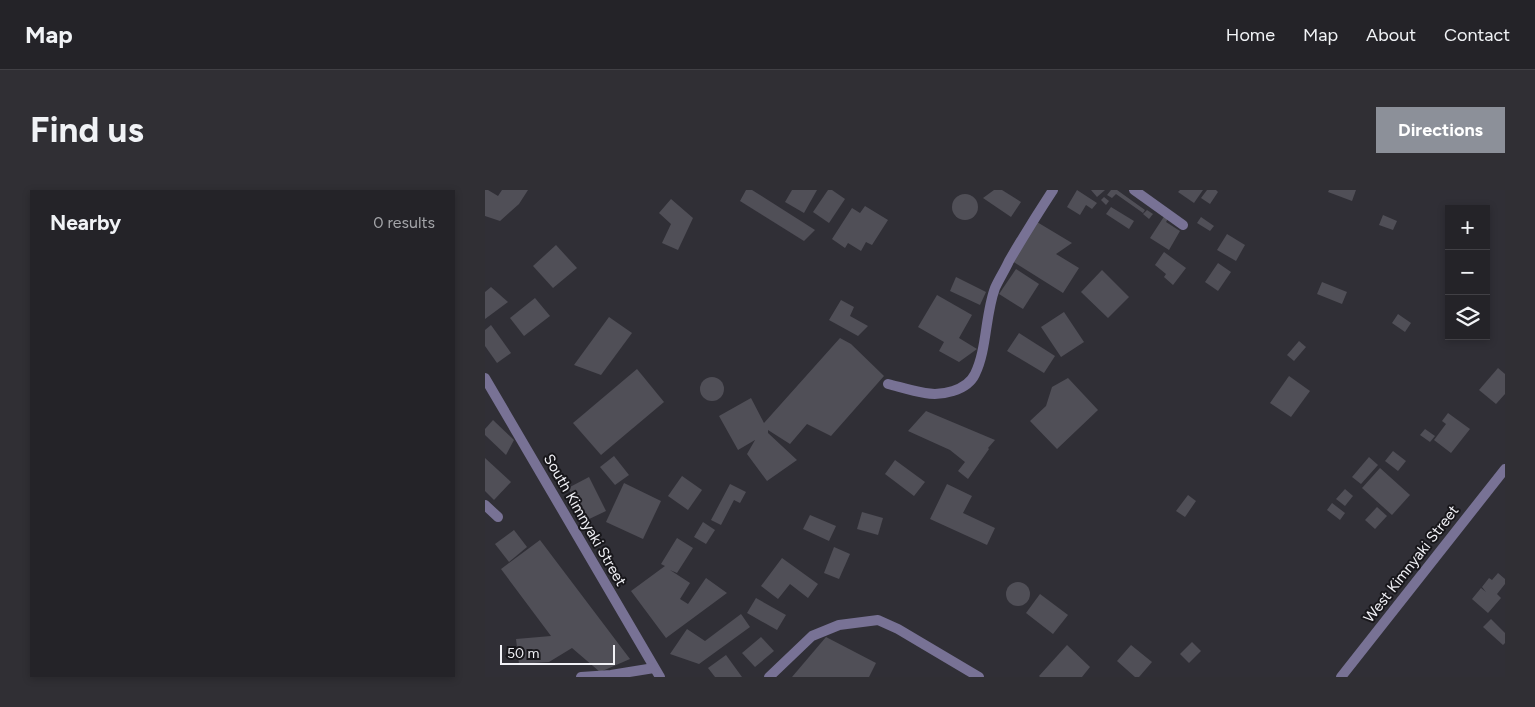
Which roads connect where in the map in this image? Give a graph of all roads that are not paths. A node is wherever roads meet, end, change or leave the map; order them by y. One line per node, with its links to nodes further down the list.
1 (1053, 190): 5 (street)
2 (1135, 190): 3 (street)
3 (1183, 225)
4 (485, 378): 9 (street, South Kimnyaki Street)
5 (888, 384)
6 (1505, 469): 14 (street, West Kimnyaki Street)
7 (485, 505): 8 (street)
8 (498, 517)
9 (657, 673): 10 (street)
10 (611, 676): 11 (street)
11 (581, 677)
12 (769, 677): 13 (street)
13 (979, 677)
14 (1341, 677)

